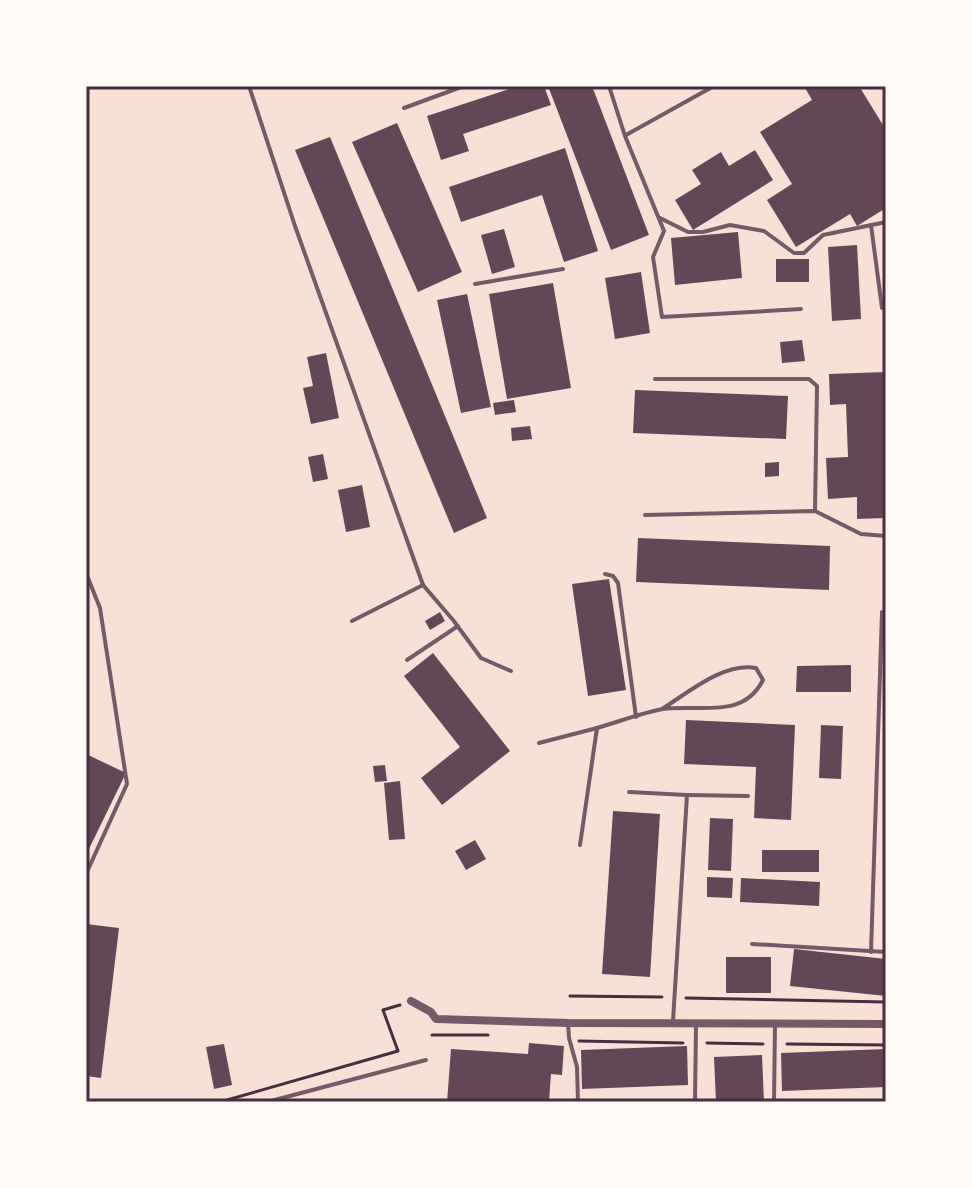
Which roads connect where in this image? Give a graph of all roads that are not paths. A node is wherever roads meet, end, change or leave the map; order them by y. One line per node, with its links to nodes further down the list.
1 (249, 86): 20 (lane)
2 (464, 86): 5 (lane)
3 (609, 86): 6 (lane)
4 (714, 86): 6 (lane)
5 (404, 108)
6 (625, 136): 7 (lane)
7 (658, 216): 9 (lane); 13 (lane)
8 (886, 222): 9 (lane)
9 (871, 225): 12 (lane)
10 (563, 269): 11 (lane)
11 (475, 284)
12 (886, 307)
13 (801, 309)
14 (655, 379): 15 (lane)
15 (815, 511): 16 (lane); 17 (lane)
16 (645, 515)
17 (886, 536)
18 (86, 573): 36 (lane)
19 (605, 574): 27 (lane)
20 (423, 585): 22 (lane); 23 (lane)
21 (882, 612): 28 (lane)
22 (352, 621)
23 (458, 626): 24 (lane); 25 (lane)
24 (407, 660)
25 (511, 671)
26 (662, 709): 26 (lane); 27 (lane)
27 (636, 717): 30 (lane)
28 (879, 717): 29 (lane); 38 (lane)
29 (886, 718)
30 (597, 728): 31 (lane); 35 (lane)
31 (539, 743)
32 (629, 792): 33 (lane)
33 (687, 795): 34 (lane); 42 (lane)
34 (748, 796)
35 (580, 845)
36 (86, 874)
37 (752, 944): 38 (lane)
38 (871, 952): 39 (lane)
39 (886, 952)
40 (411, 1001): 41 (street)
41 (568, 1023): 42 (street); 48 (lane)
42 (672, 1023): 43 (street)
43 (696, 1023): 44 (street); 49 (lane)
44 (775, 1024): 45 (street); 50 (lane)
45 (886, 1024)
46 (426, 1060): 47 (lane)
47 (267, 1102)
48 (578, 1102)
49 (695, 1102)
50 (774, 1102)

